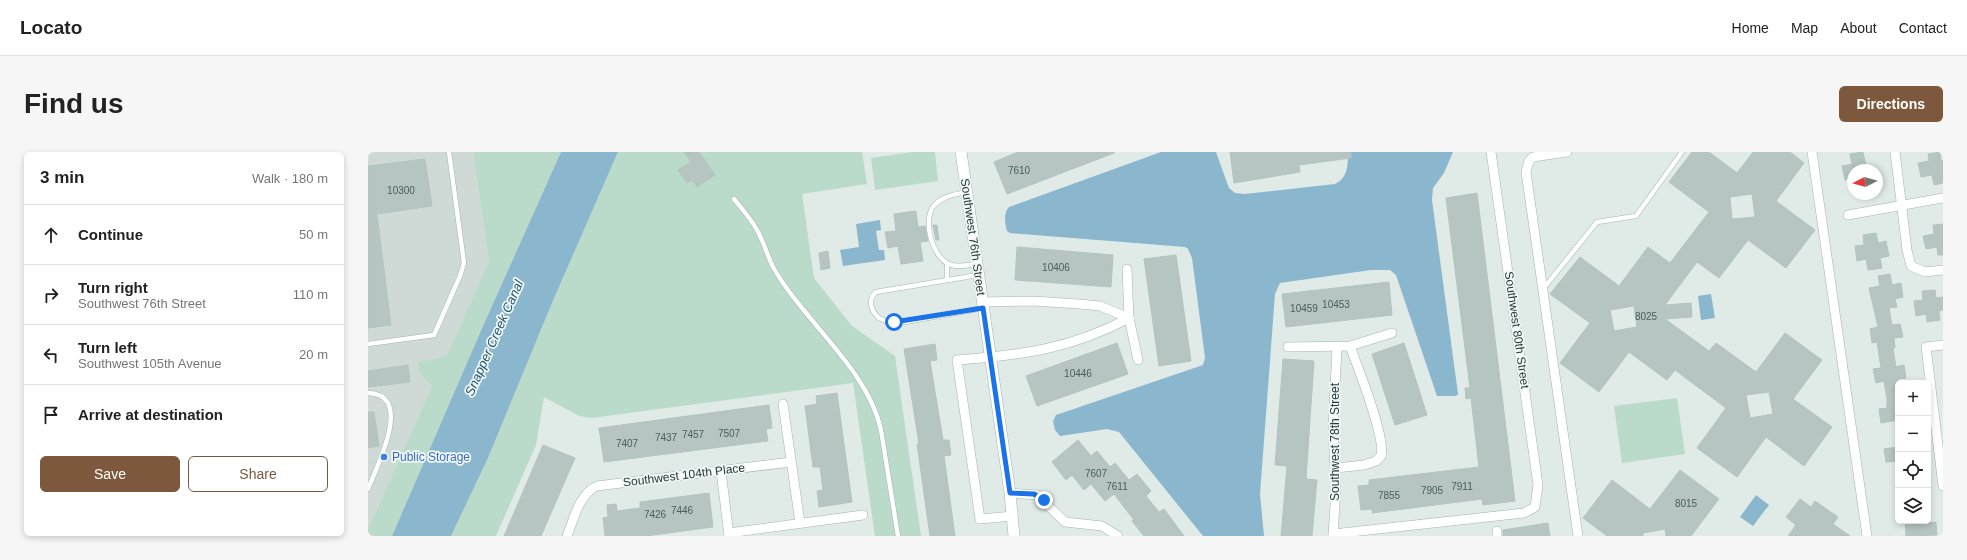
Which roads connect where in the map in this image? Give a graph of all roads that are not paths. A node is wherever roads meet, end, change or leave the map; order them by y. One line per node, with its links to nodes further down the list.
1 (449, 152): 22 (lane)
2 (961, 152): 8 (street, Southwest 76th Street)
3 (1491, 152): 41 (street, Southwest 80th Street)
4 (1567, 152): 18 (street)
5 (1682, 152): 18 (lane)
6 (1812, 152): 47 (street)
7 (1895, 152): 11 (street)
8 (966, 192): 13 (lane); 14 (street, Southwest 76th Street)
9 (1943, 198): 11 (street)
10 (734, 199): 43 (lane)
11 (1902, 207): 12 (street); 16 (street)
12 (1848, 215)
13 (946, 263): 14 (lane); 17 (lane)
14 (978, 269): 17 (lane); 19 (street, Southwest 76th Street)
15 (1127, 269): 20 (street)
16 (1943, 270)
17 (947, 280): 19 (lane)
18 (1542, 291): 46 (street)
19 (983, 305): 20 (street); 27 (street, Southwest 76th Street)
20 (1130, 318): 27 (street); 28 (street)
21 (1392, 333): 24 (street)
22 (368, 344)
23 (1943, 345): 34 (street)
24 (1350, 346): 25 (street); 32 (street)
25 (1337, 347): 26 (street); 32 (street, Southwest 78th Street)
26 (1288, 348)
27 (991, 357): 36 (street, Southwest 76th Street); 38 (street)
28 (1138, 360)
29 (368, 393): 35 (lane)
30 (783, 404): 31 (street)
31 (791, 462): 33 (street, Southwest 104th Place); 39 (street)
32 (1336, 468): 41 (street, Southwest 78th Street)
33 (721, 471): 40 (street); 42 (street, Southwest 104th Place)
34 (1943, 486)
35 (368, 490)
36 (1010, 493): 38 (street, Southwest 76th Street); 45 (street)
37 (863, 515): 39 (street)
38 (1013, 516): 44 (street, Southwest 76th Street)
39 (800, 523): 40 (street)
40 (729, 535)
41 (1333, 535)
42 (567, 536)
43 (898, 536)
44 (1014, 536)
45 (1118, 536)
46 (1578, 536)
47 (1867, 536)

